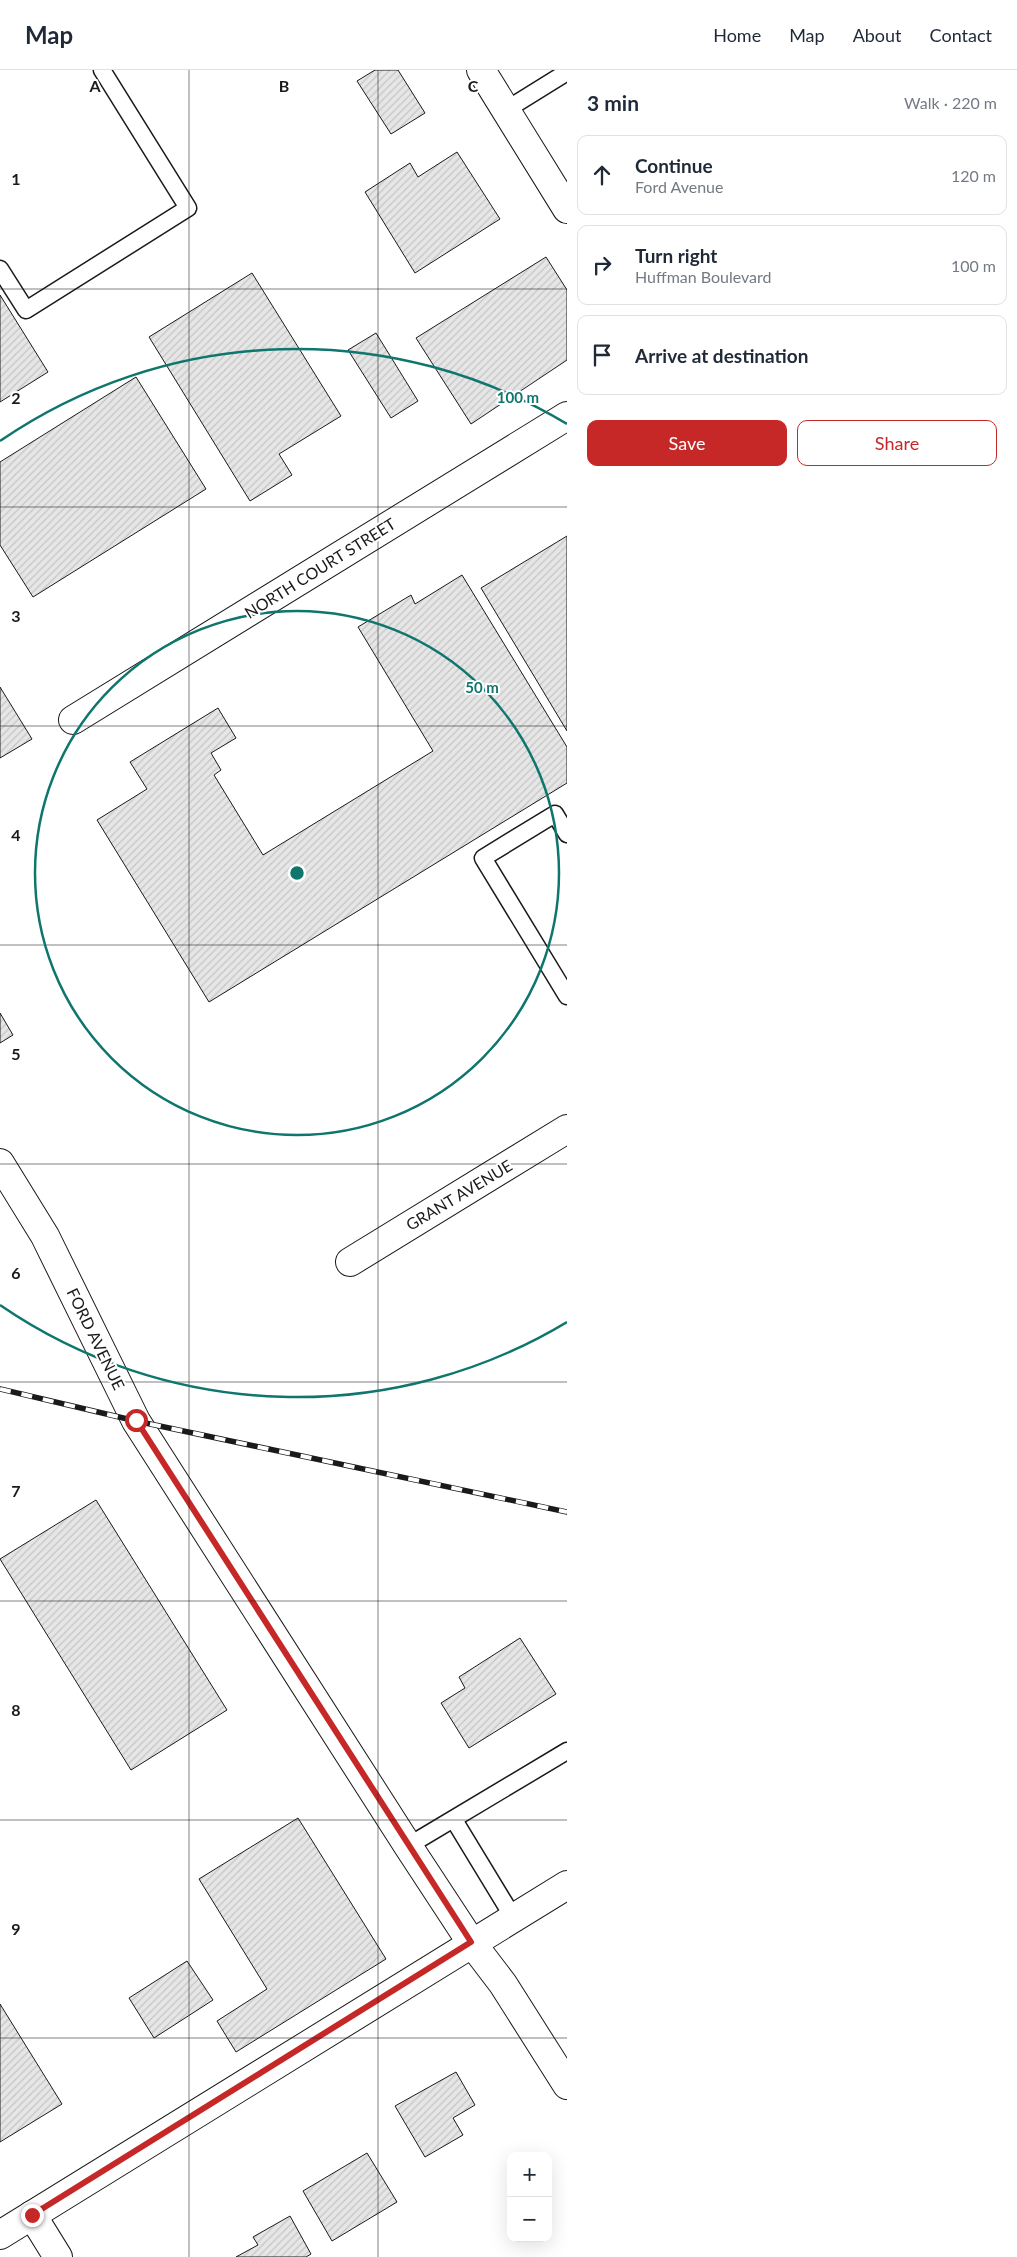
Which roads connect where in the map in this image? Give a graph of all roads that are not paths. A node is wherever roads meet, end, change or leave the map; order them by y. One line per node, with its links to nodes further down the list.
1 (102, 70): 6 (lane)
2 (481, 70): 4 (street)
3 (567, 72): 4 (lane)
4 (506, 110): 5 (street)
5 (567, 209)
6 (0, 269)
7 (567, 416): 8 (street, NORTH COURT STREET)
8 (72, 720)
9 (567, 834): 10 (lane)
10 (567, 996)
11 (567, 1129): 13 (street, GRANT AVENUE)
12 (0, 1163): 16 (street, FORD AVENUE)
13 (350, 1262)
14 (567, 1751): 15 (lane)
15 (454, 1820): 16 (lane); 18 (lane)
16 (408, 1846): 19 (street, FORD AVENUE)
17 (567, 1885): 18 (street)
18 (513, 1917): 19 (street)
19 (471, 1942): 20 (street, FORD AVENUE); 21 (street)
20 (567, 2085)
21 (32, 2215): 22 (street); 23 (street)
22 (0, 2234)
23 (58, 2257)

